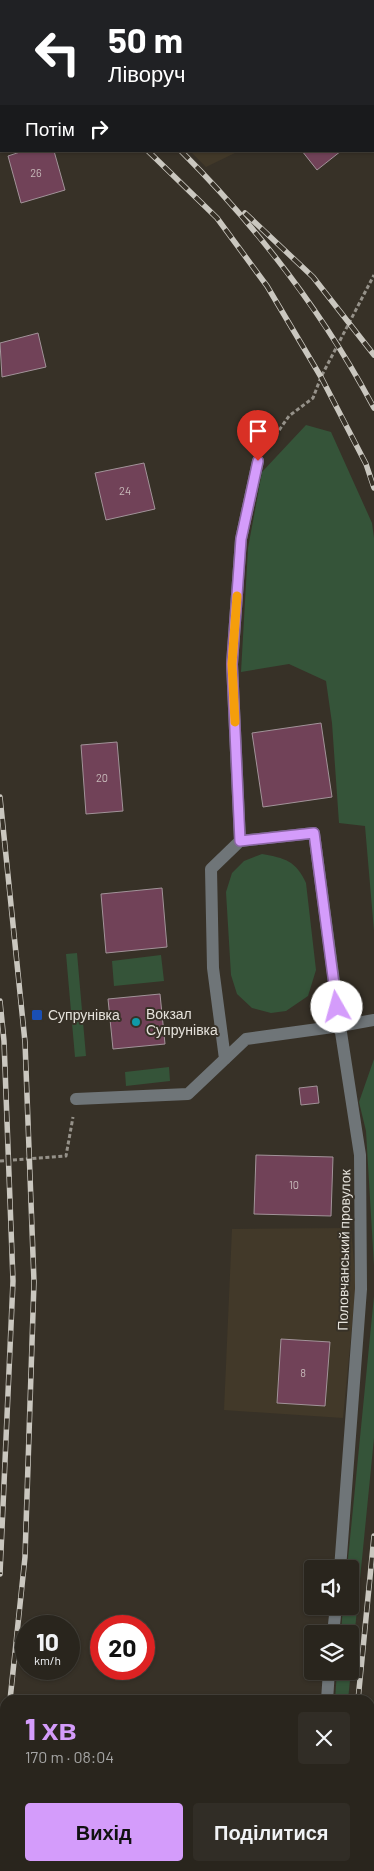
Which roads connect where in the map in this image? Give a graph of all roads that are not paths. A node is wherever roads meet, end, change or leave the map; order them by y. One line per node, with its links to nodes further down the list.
1 (258, 461): 2 (street)
2 (240, 841): 4 (street, Половчанський провулок); 5 (street)
3 (374, 1020): 4 (street)
4 (340, 1026): 5 (street); 7 (street, Половчанський провулок)
5 (225, 1059): 6 (street)
6 (76, 1099)
7 (341, 1560)
8 (328, 1680): 9 (street)
9 (327, 1695)

